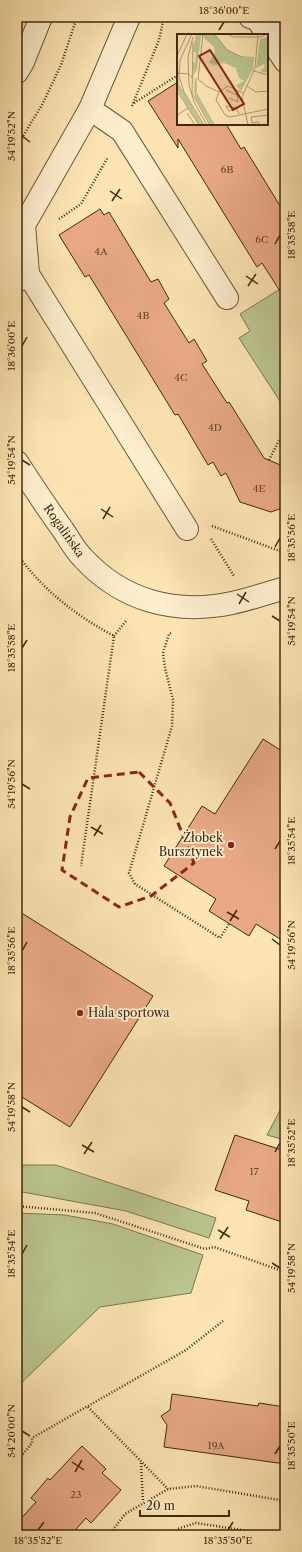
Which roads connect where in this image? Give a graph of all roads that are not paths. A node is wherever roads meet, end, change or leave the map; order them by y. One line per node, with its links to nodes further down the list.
1 (41, 17): 8 (street)
2 (128, 17): 9 (street)
3 (254, 18): 4 (street); 5 (street)
4 (285, 24)
5 (266, 34)
6 (268, 37): 7 (street)
7 (285, 61)
8 (17, 72)
9 (90, 109): 10 (street); 11 (street)
10 (23, 278): 13 (street)
11 (226, 298)
12 (17, 462): 14 (street, Rogalińska)
13 (197, 526)
14 (285, 588)

